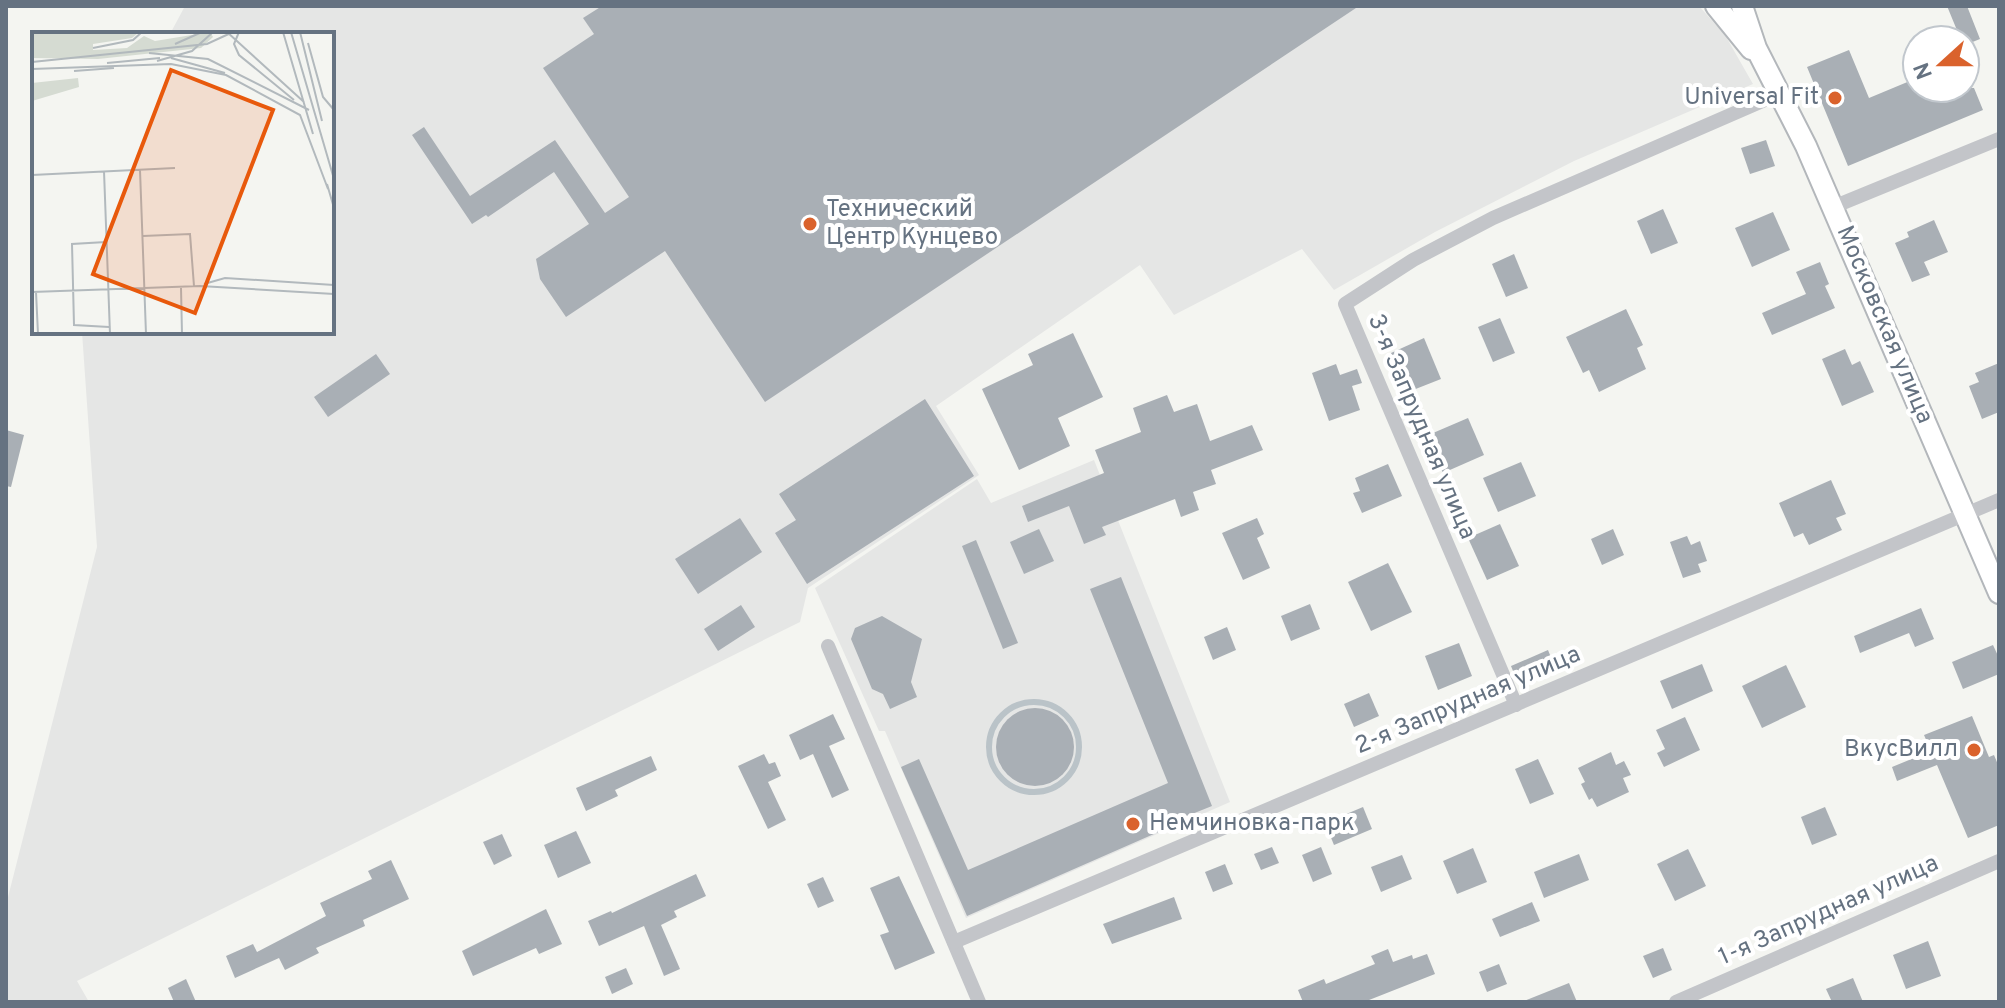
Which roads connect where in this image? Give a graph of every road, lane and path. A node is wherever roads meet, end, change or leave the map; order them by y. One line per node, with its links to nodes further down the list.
1 (1716, 6): 3 (street, Московская улица)
2 (1742, 6): 3 (street, Московская улица)
3 (1762, 61): 4 (street, Московская улица)
4 (1781, 93): 6 (street, Московская улица); 11 (street, 3-я Запрудная улица)
5 (1999, 139): 6 (street)
6 (1833, 207): 8 (street, Московская улица)
7 (1999, 500): 8 (street, 2-я Запрудная улица)
8 (1966, 513): 9 (street, Московская улица); 11 (street, 2-я Запрудная улица)
9 (1999, 593)
10 (828, 646): 13 (street)
11 (1516, 705): 13 (street, 2-я Запрудная улица)
12 (1999, 861): 14 (street, 1-я Запрудная улица)
13 (954, 942): 15 (street)
14 (1694, 998): 16 (street, 1-я Запрудная улица)
15 (979, 1002)
16 (1676, 1002)

